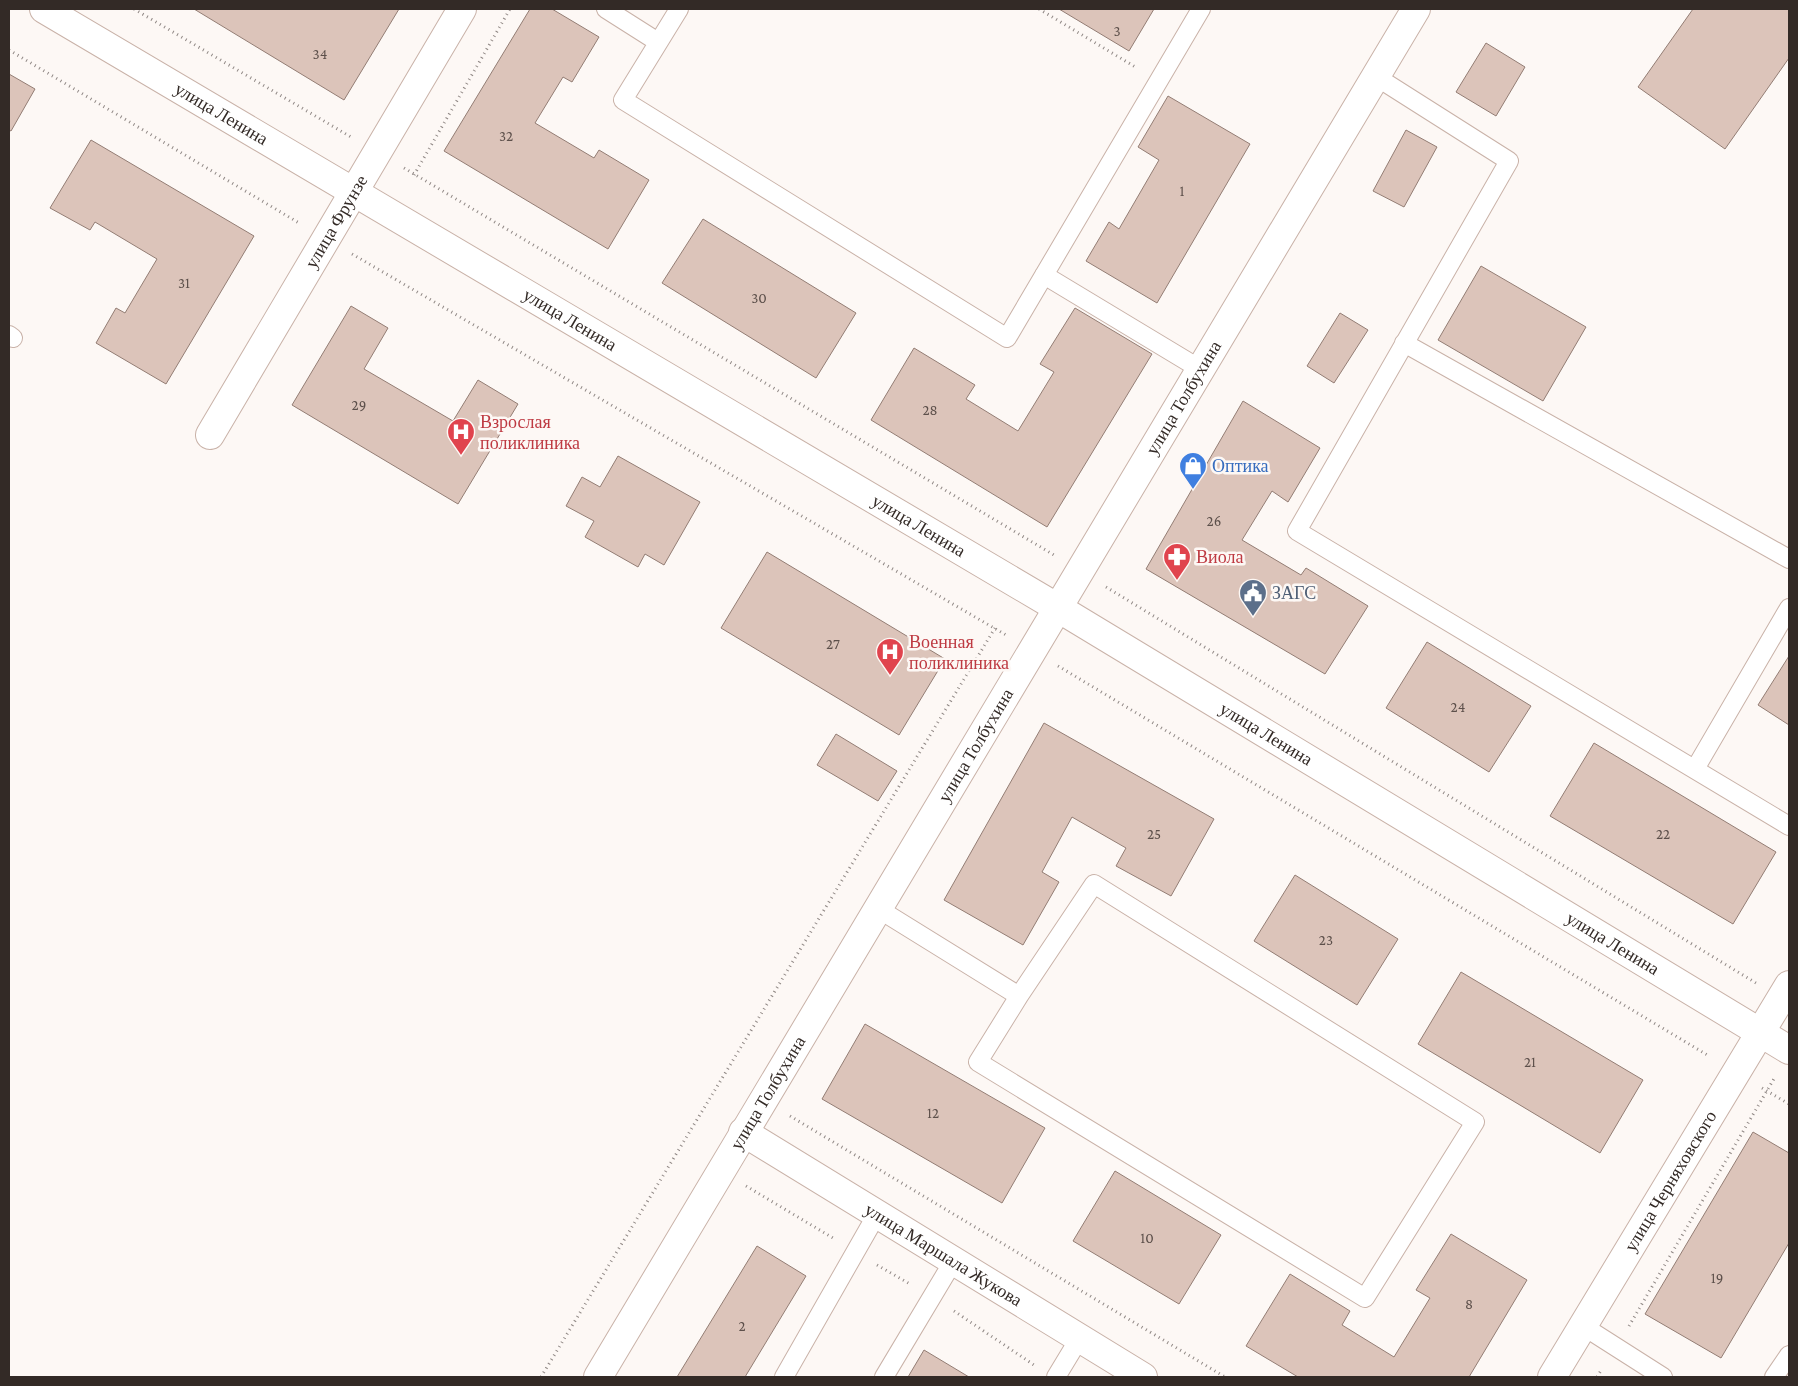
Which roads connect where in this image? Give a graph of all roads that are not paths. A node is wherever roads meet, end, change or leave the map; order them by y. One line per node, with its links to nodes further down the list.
1 (44, 9): 9 (street, улица Ленина)
2 (462, 9): 9 (street, улица Фрунзе)
3 (606, 9): 7 (lane)
4 (679, 9): 7 (lane)
5 (1200, 9): 10 (lane)
6 (1416, 9): 8 (street, улица Толбухина)
7 (658, 42): 10 (lane)
8 (1375, 76): 11 (lane); 12 (street, улица Толбухина)
9 (353, 192): 13 (street, улица Фрунзе); 15 (street, улица Ленина)
10 (1044, 275): 12 (lane)
11 (1404, 342): 14 (lane); 17 (lane)
12 (1200, 369): 15 (street, улица Толбухина)
13 (210, 435)
14 (1789, 559)
15 (1058, 608): 19 (street, улица Толбухина); 22 (street, улица Ленина)
16 (1789, 608): 17 (lane)
17 (1695, 769): 18 (lane)
18 (1789, 826)
19 (877, 908): 21 (lane); 24 (street, улица Толбухина)
20 (1785, 992): 22 (street, улица Черняховского)
21 (1019, 996): 21 (lane)
22 (1761, 1033): 23 (street, улица Ленина); 27 (street, улица Черняховского)
23 (1789, 1050)
24 (743, 1132): 25 (street, улица Маршала Жукова); 30 (street, улица Толбухина)
25 (877, 1214): 26 (street, улица Маршала Жукова); 31 (lane)
26 (954, 1260): 28 (street, улица Маршала Жукова); 32 (lane)
27 (1583, 1326): 35 (street, улица Черняховского); 36 (lane)
28 (1079, 1339): 33 (lane); 34 (street, улица Маршала Жукова)
29 (1789, 1355): 37 (lane)
30 (598, 1377)
31 (784, 1377)
32 (884, 1377)
33 (1056, 1377)
34 (1144, 1377)
35 (1552, 1377)
36 (1663, 1377)
37 (1774, 1377)

